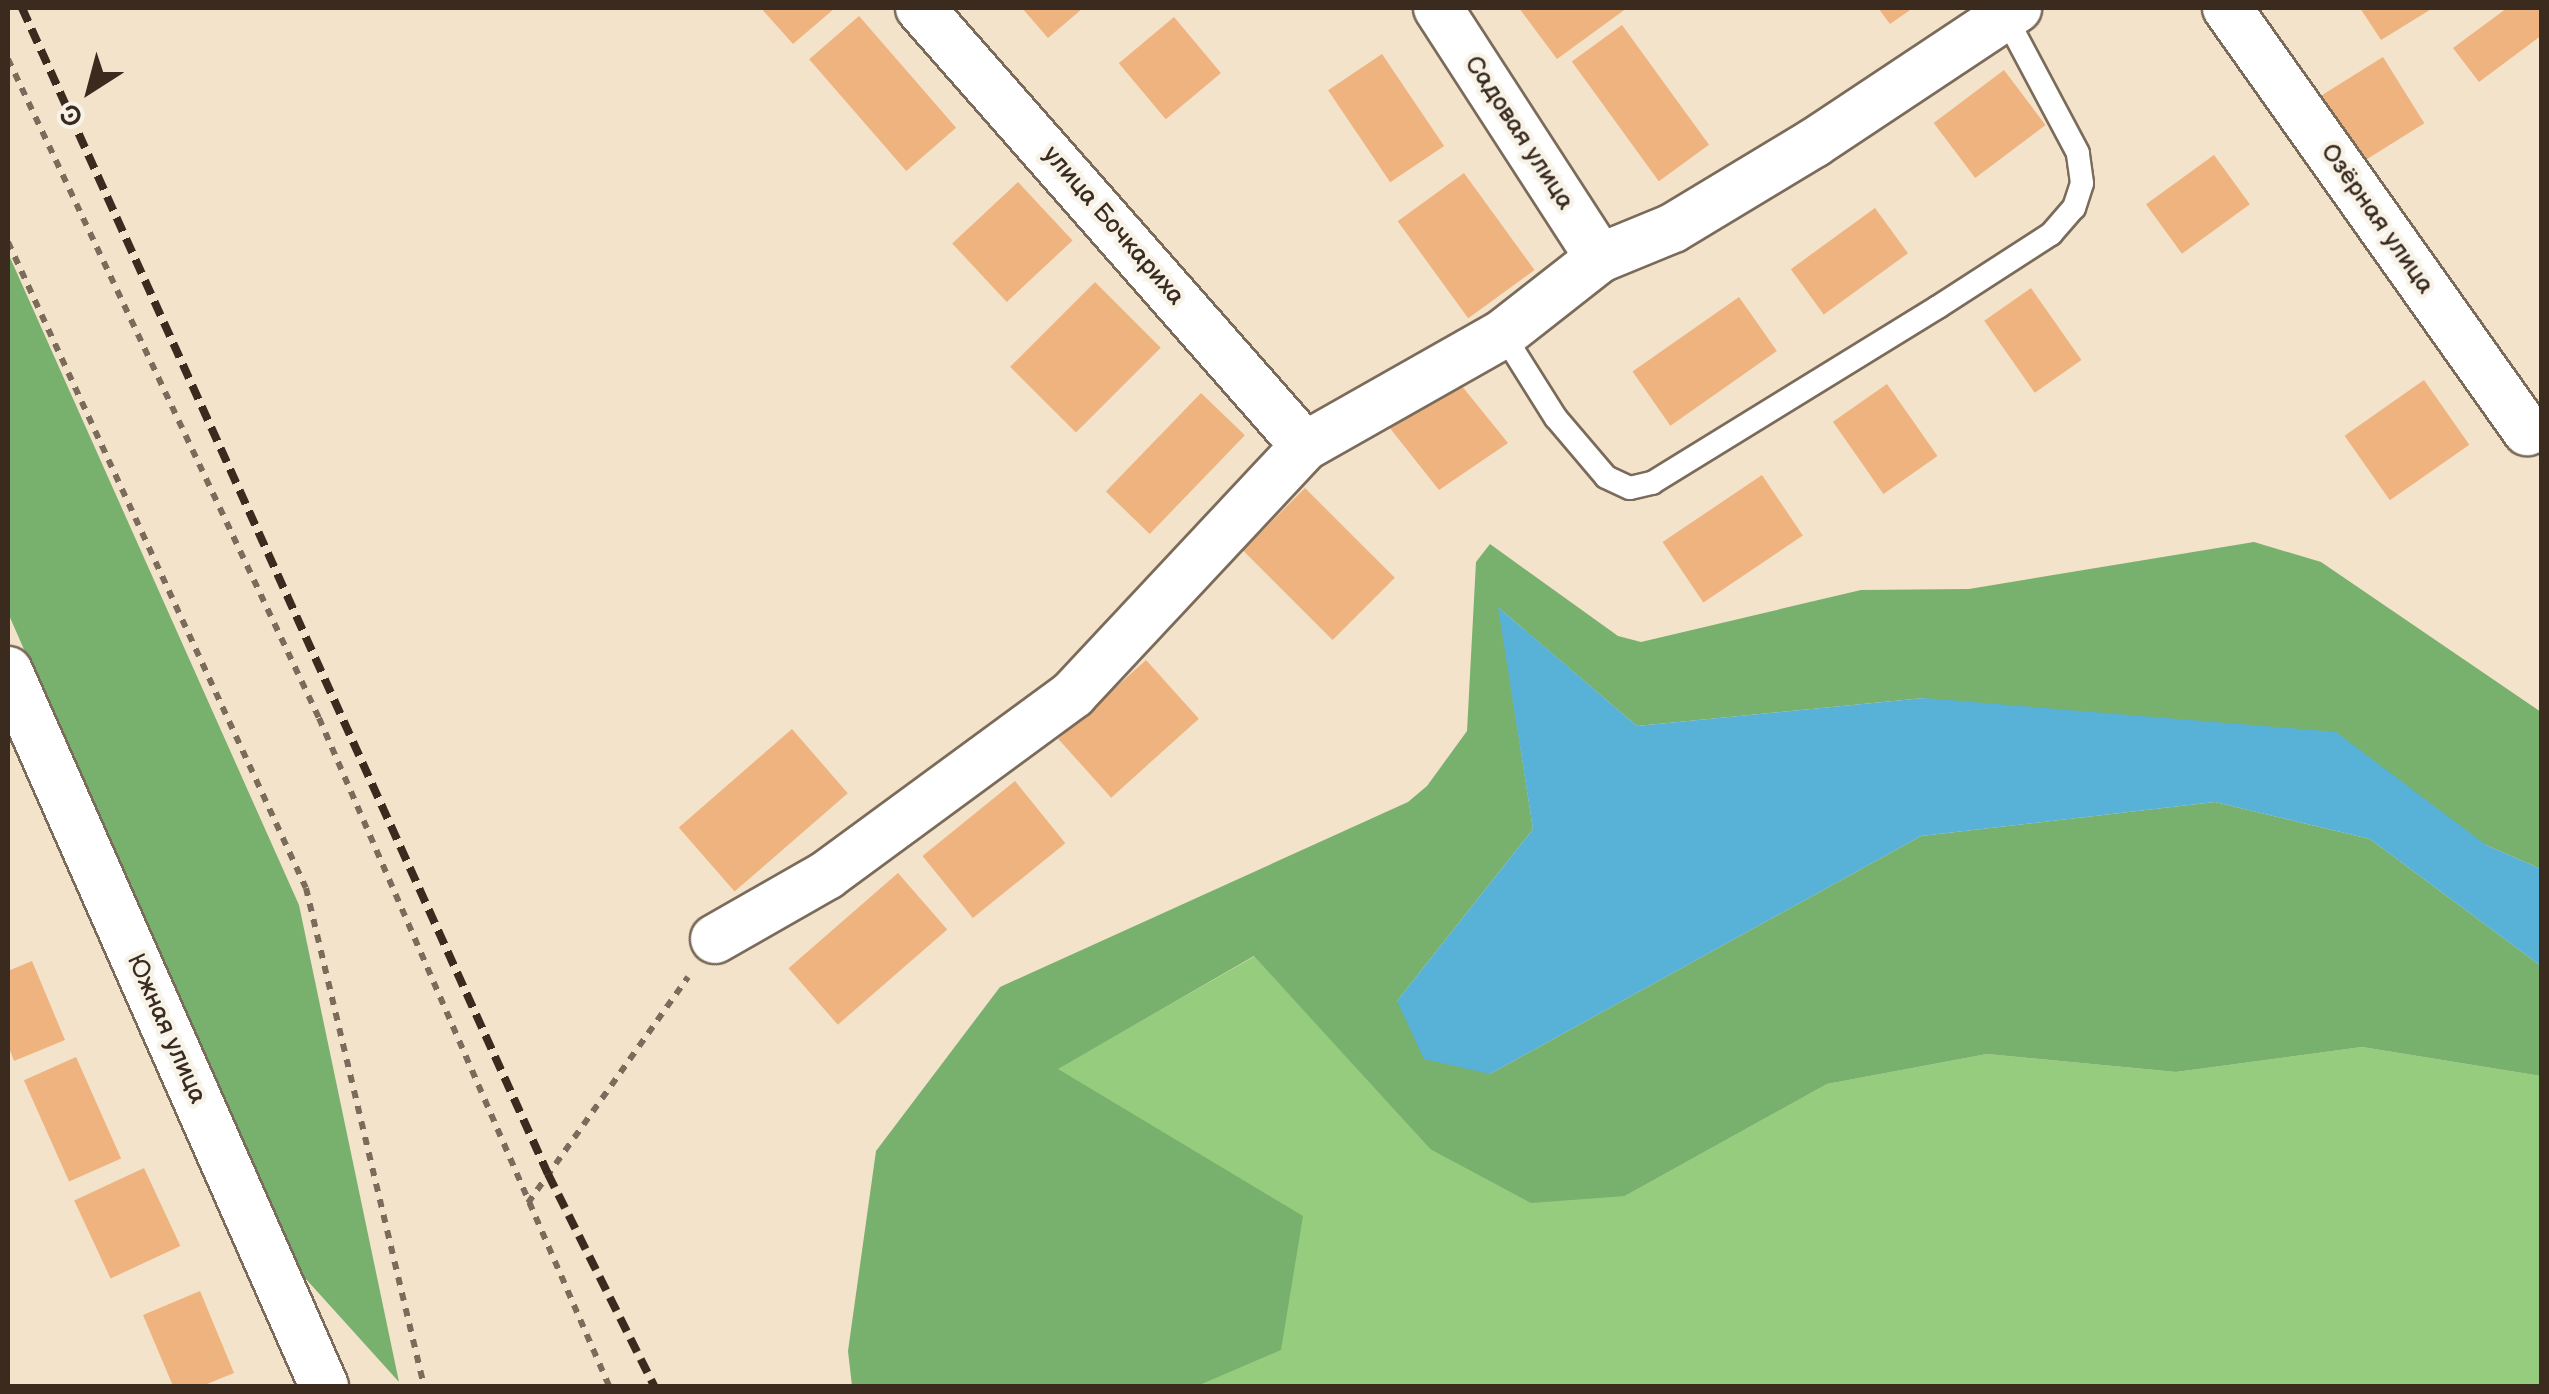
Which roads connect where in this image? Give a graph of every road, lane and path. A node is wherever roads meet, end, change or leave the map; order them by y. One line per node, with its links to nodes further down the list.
1 (920, 8): 10 (street, улица Бочкариха)
2 (1438, 8): 7 (street, Садовая улица)
3 (2227, 8): 9 (street, Озёрная улица)
4 (2007, 9): 7 (street); 8 (lane)
5 (8, 59): 13 (path)
6 (8, 242): 15 (path)
7 (1600, 258): 8 (street)
8 (1503, 334): 10 (street)
9 (2527, 431)
10 (1304, 446): 12 (street)
11 (8, 672): 14 (street, Южная улица)
12 (714, 939): 13 (path)
13 (527, 1204): 16 (path)
14 (324, 1386)
15 (424, 1386)
16 (609, 1386)

